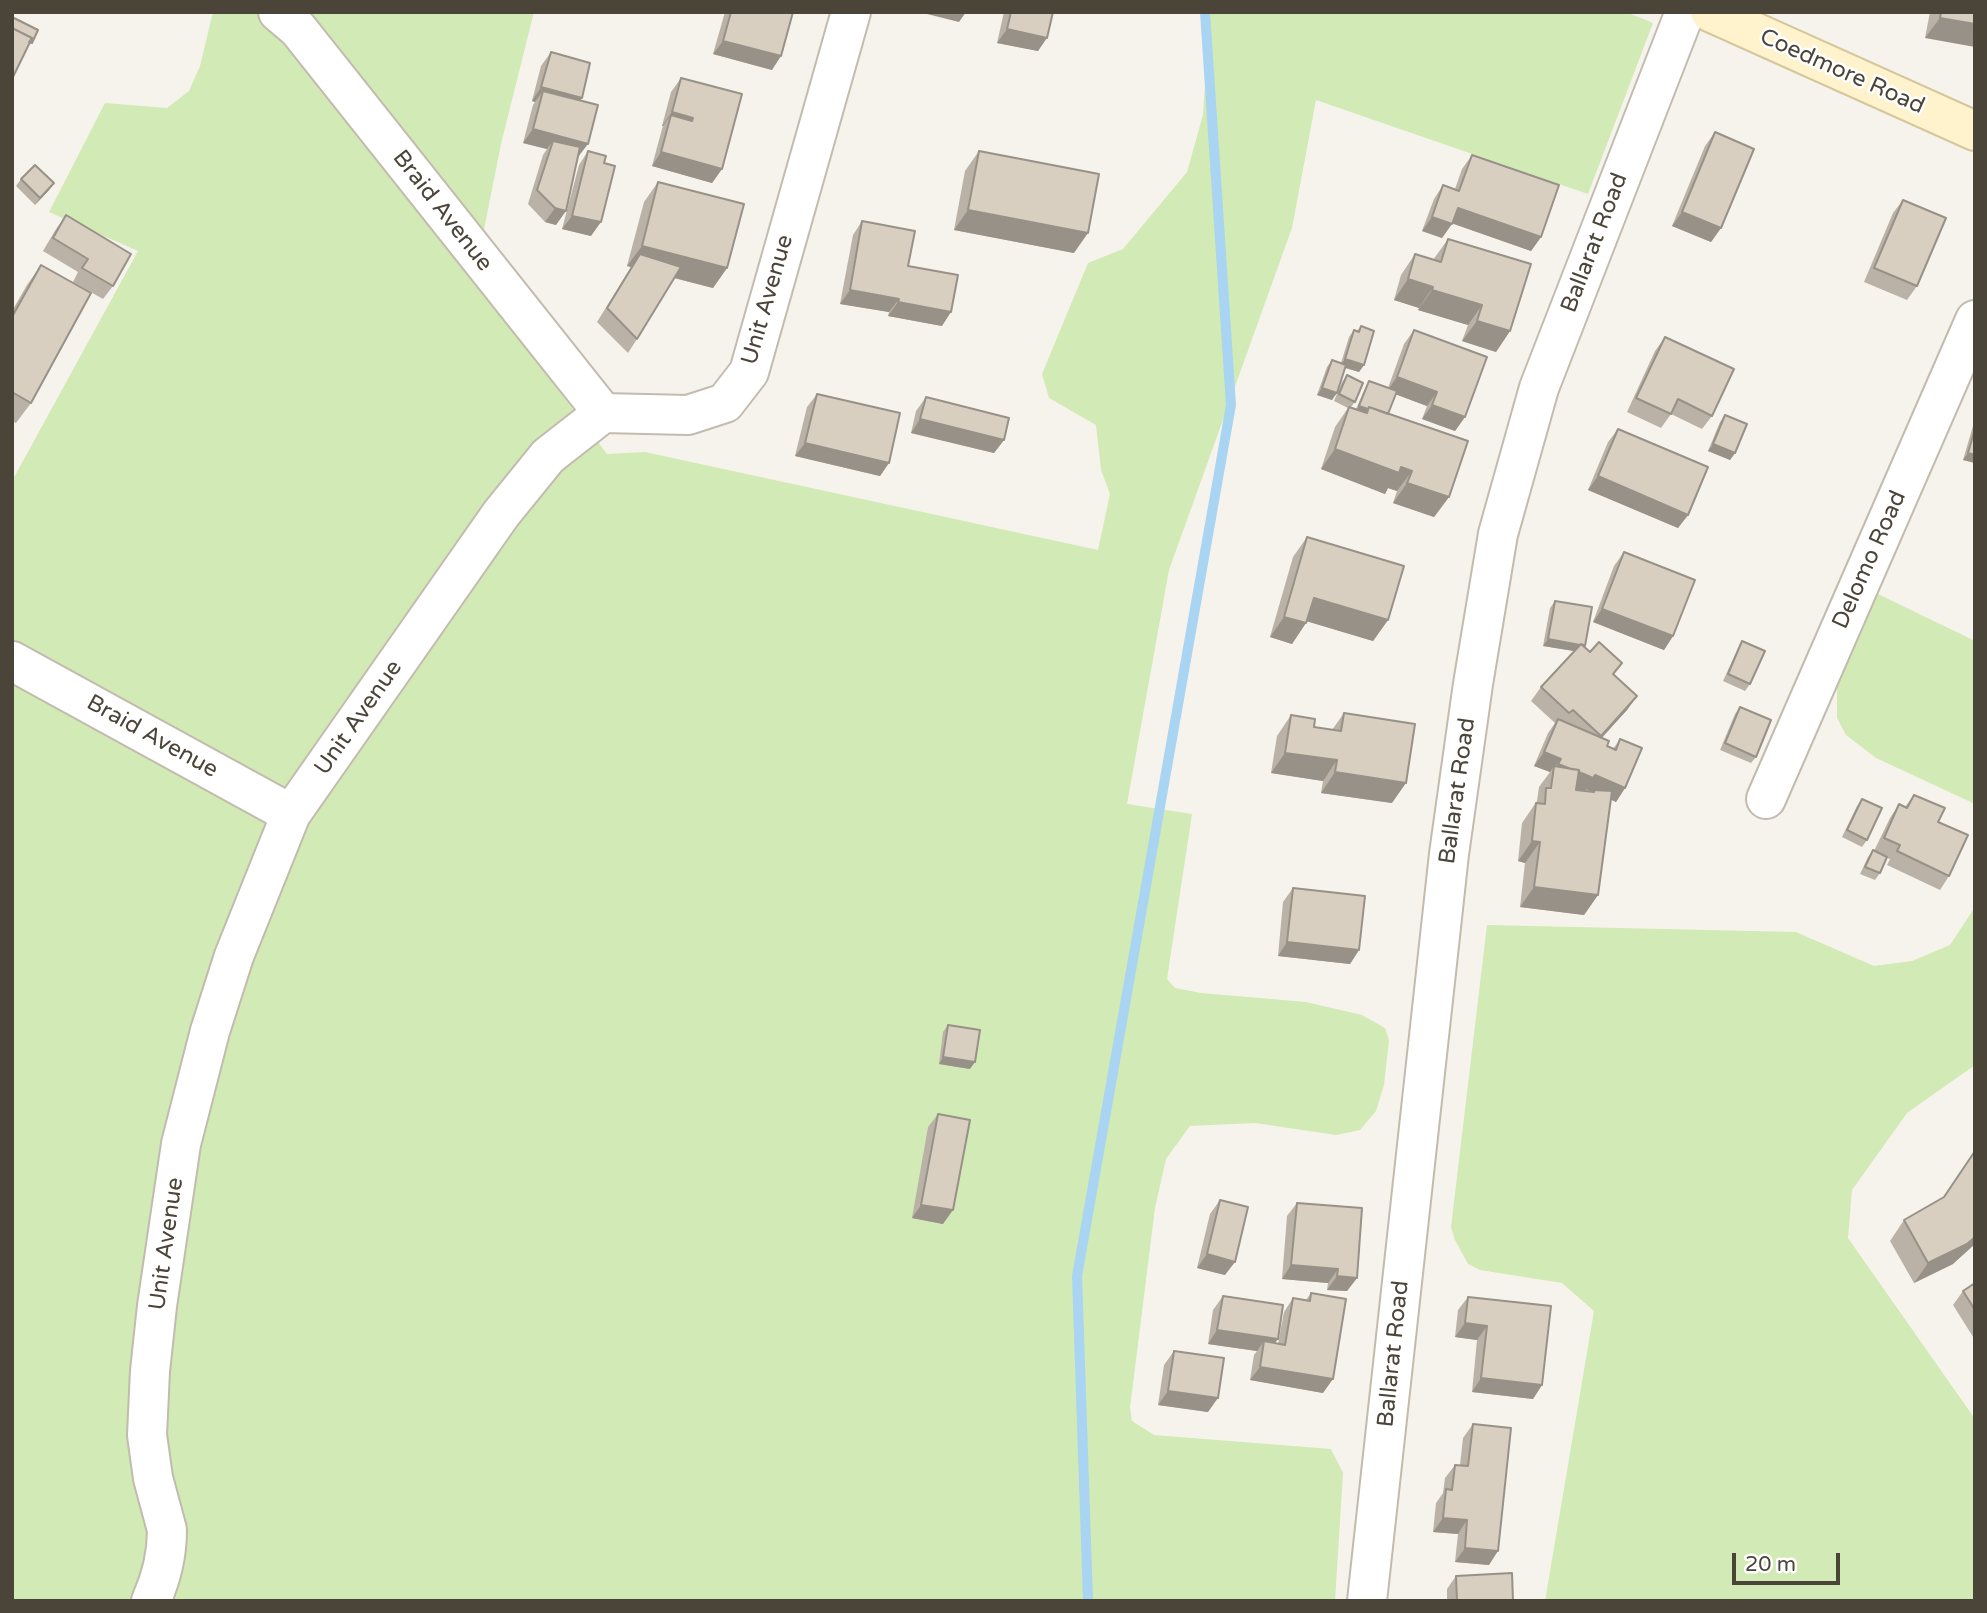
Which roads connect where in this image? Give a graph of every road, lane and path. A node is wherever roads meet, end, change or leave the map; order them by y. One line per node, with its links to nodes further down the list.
1 (278, 12): 7 (street, Braid Avenue)
2 (851, 12): 7 (street, Unit Avenue)
3 (1685, 12): 12 (street, Ballarat Road)
4 (1710, 12): 5 (street, Coedmore Road)
5 (1975, 131)
6 (1975, 320): 9 (street, Delomo Road)
7 (603, 413): 10 (street, Unit Avenue)
8 (12, 661): 10 (street, Braid Avenue)
9 (1766, 799)
10 (291, 814): 11 (street, Unit Avenue)
11 (151, 1601)
12 (1367, 1601)

